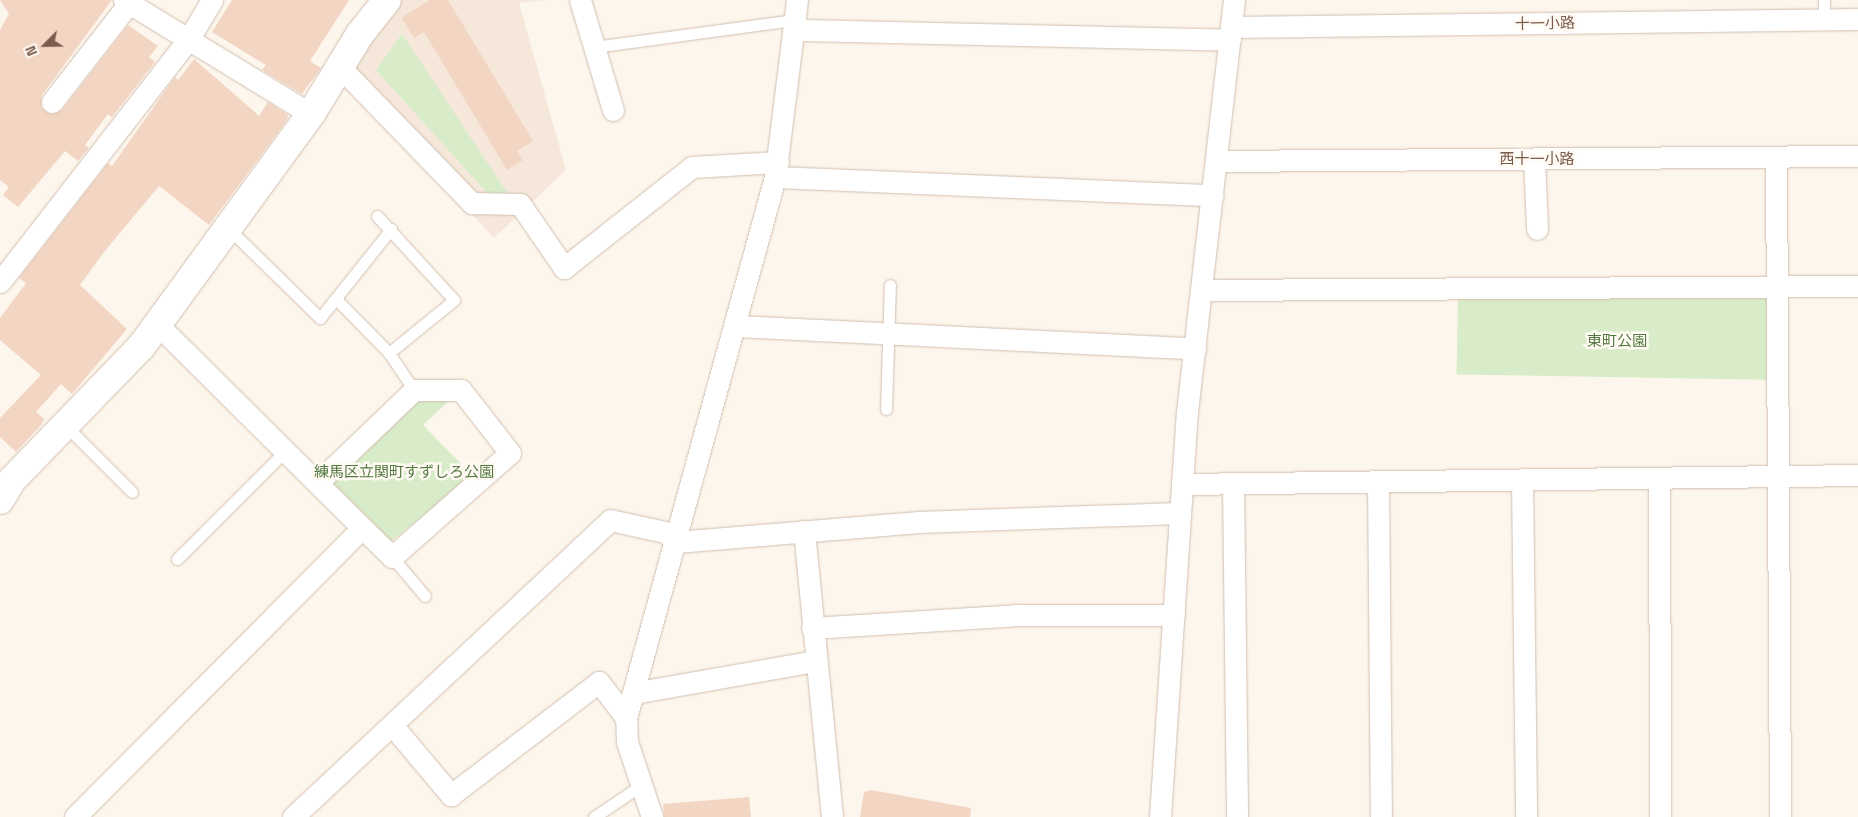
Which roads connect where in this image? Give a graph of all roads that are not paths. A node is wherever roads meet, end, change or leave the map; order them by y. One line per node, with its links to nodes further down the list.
1 (212, 0): 11 (street)
2 (387, 0): 13 (street)
3 (580, 0): 12 (street)
4 (797, 0): 9 (street)
5 (1234, 0): 10 (street)
6 (127, 2): 11 (street); 14 (street)
7 (1824, 10): 8 (street, 十一小路); 10 (street, 十一小路)
8 (1858, 19)
9 (795, 24): 10 (street, 十一小路); 12 (lane); 21 (street)
10 (1230, 34): 20 (street)
11 (188, 40): 16 (street); 27 (street)
12 (594, 47): 15 (street)
13 (340, 67): 16 (street); 21 (street)
14 (52, 102)
15 (613, 110)
16 (311, 114): 24 (street)
17 (1858, 156): 18 (street, 西十一小路)
18 (1776, 158): 19 (street, 西十一小路); 30 (street)
19 (1534, 159): 20 (street, 西十一小路); 26 (street)
20 (1216, 161): 22 (street)
21 (777, 169): 22 (street); 34 (street)
22 (1212, 196): 31 (street)
23 (377, 216): 25 (lane)
24 (228, 228): 32 (lane); 33 (street)
25 (391, 229): 32 (lane); 37 (lane)
26 (1537, 229)
27 (0, 282)
28 (890, 285): 35 (lane)
29 (1858, 286): 30 (street)
30 (1777, 287): 31 (street); 43 (street)
31 (1202, 290): 36 (street)
32 (336, 299): 37 (lane)
33 (157, 324): 40 (street); 41 (street)
34 (736, 326): 35 (street); 55 (street)
35 (891, 333): 36 (street); 39 (lane)
36 (1195, 348): 49 (street)
37 (389, 353): 38 (lane)
38 (414, 390): 47 (street); 56 (street)
39 (886, 409)
40 (64, 424): 48 (street); 51 (lane)
41 (285, 451): 47 (street); 57 (lane)
42 (1858, 475): 43 (street)
43 (1778, 477): 44 (street); 76 (street)
44 (1659, 478): 45 (street); 75 (street)
45 (1522, 479): 46 (street); 74 (street)
46 (1378, 481): 50 (street); 73 (street)
47 (317, 483): 53 (street)
48 (4, 484)
49 (1182, 484): 50 (street); 52 (street)
50 (1233, 484): 72 (street)
51 (132, 492)
52 (1179, 513): 54 (street); 59 (street)
53 (362, 528): 56 (street); 66 (street)
54 (804, 531): 55 (street); 60 (street)
55 (676, 542): 62 (street); 64 (street)
56 (392, 557): 58 (lane)
57 (177, 559)
58 (425, 596)
59 (1174, 615): 60 (street); 71 (street)
60 (812, 628): 61 (street)
61 (814, 662): 62 (street); 70 (street)
62 (633, 693): 63 (street)
63 (626, 718): 64 (street); 65 (street)
64 (392, 725): 67 (street)
65 (640, 786): 68 (lane); 69 (street)
66 (75, 817)
67 (293, 817)
68 (594, 817)
69 (652, 817)
70 (832, 817)
71 (1160, 817)
72 (1237, 817)
73 (1381, 817)
74 (1526, 817)
75 (1660, 817)
76 (1780, 817)

